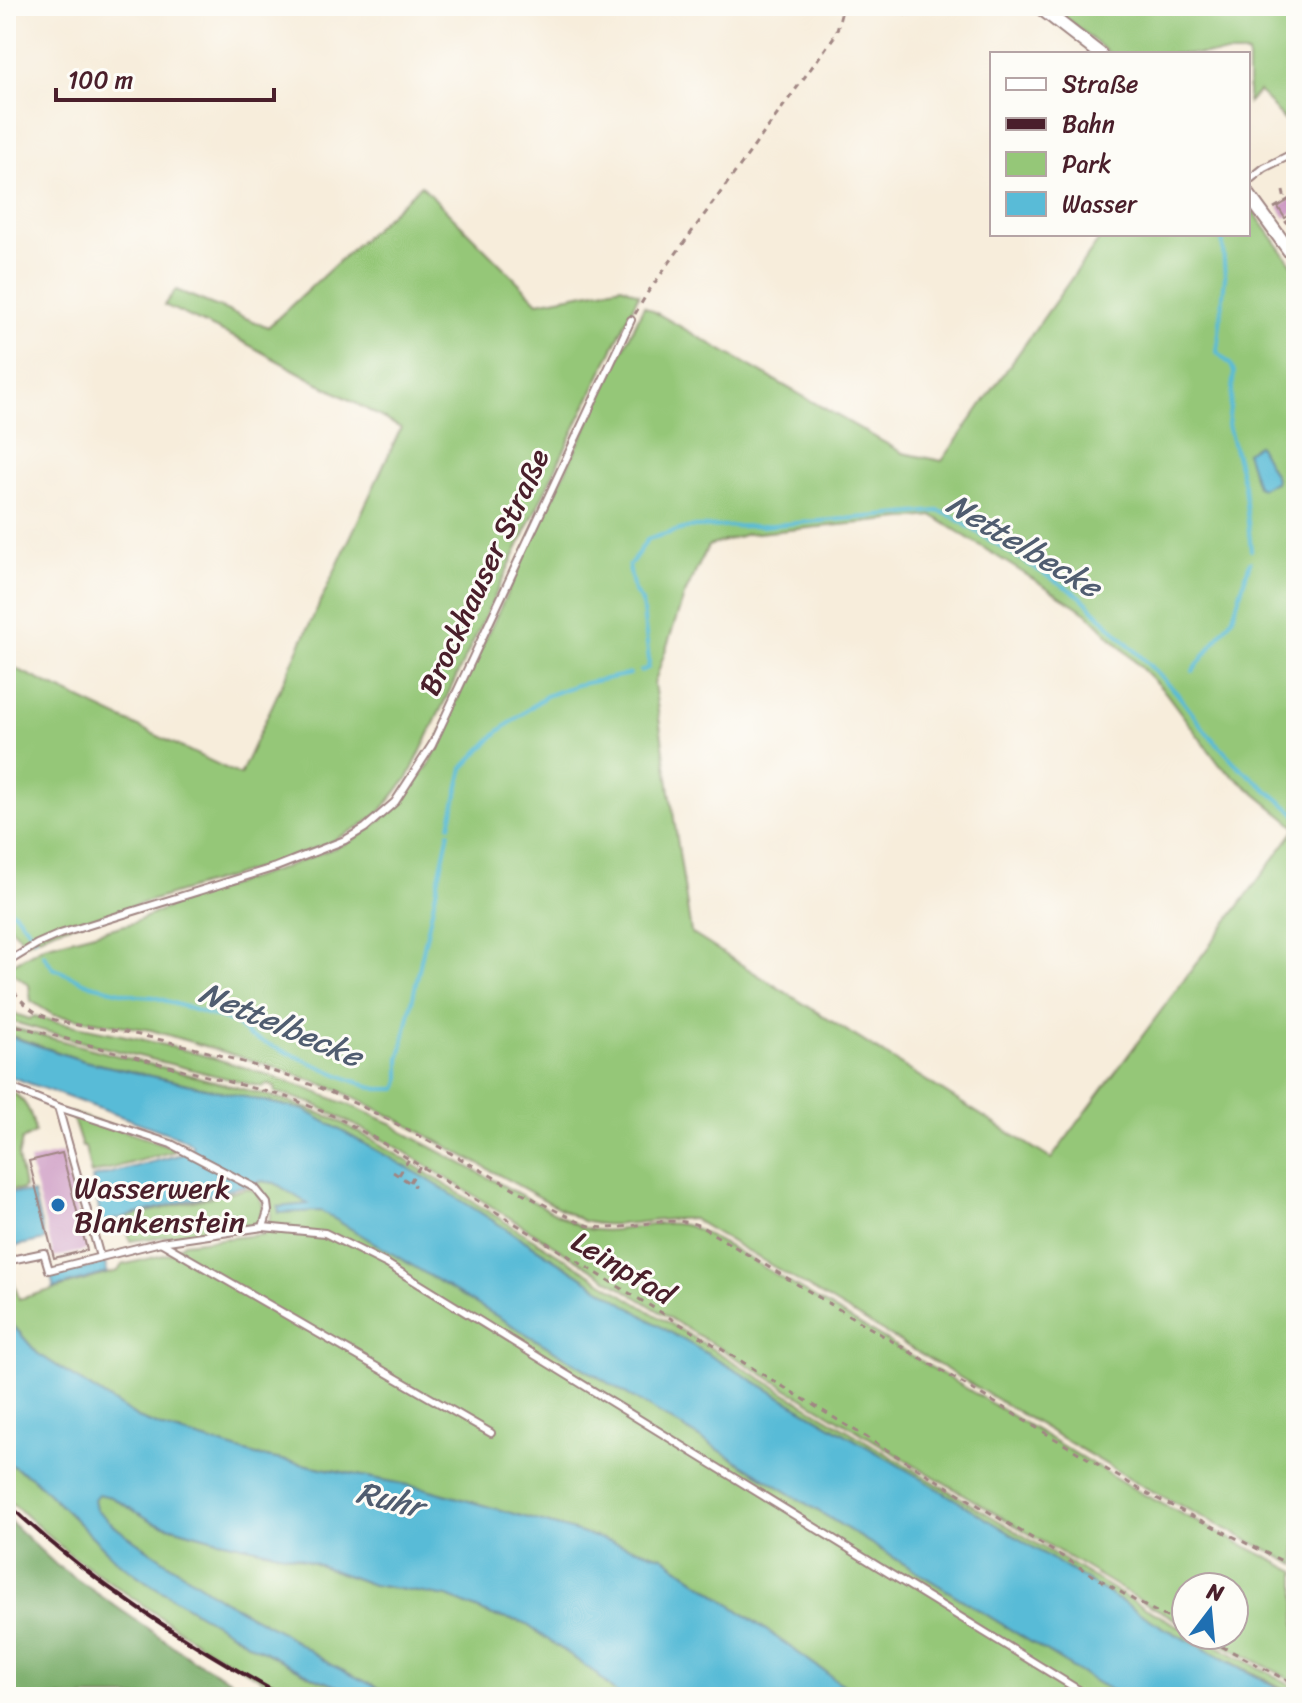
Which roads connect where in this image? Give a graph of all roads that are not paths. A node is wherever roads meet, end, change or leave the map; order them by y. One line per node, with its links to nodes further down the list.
1 (1041, 7): 2 (street)
2 (1097, 52)
3 (1296, 152): 4 (lane)
4 (1250, 179)
5 (1250, 196): 6 (street)
6 (1296, 260)
7 (631, 320): 8 (lane, Brockhauser Straße)
8 (6, 963)
9 (6, 1086): 10 (lane)
10 (58, 1107): 11 (lane); 13 (lane)
11 (263, 1227): 12 (lane); 16 (lane)
12 (161, 1242): 13 (lane); 15 (lane)
13 (100, 1257): 14 (lane)
14 (6, 1261)
15 (491, 1433)
16 (1090, 1697)

